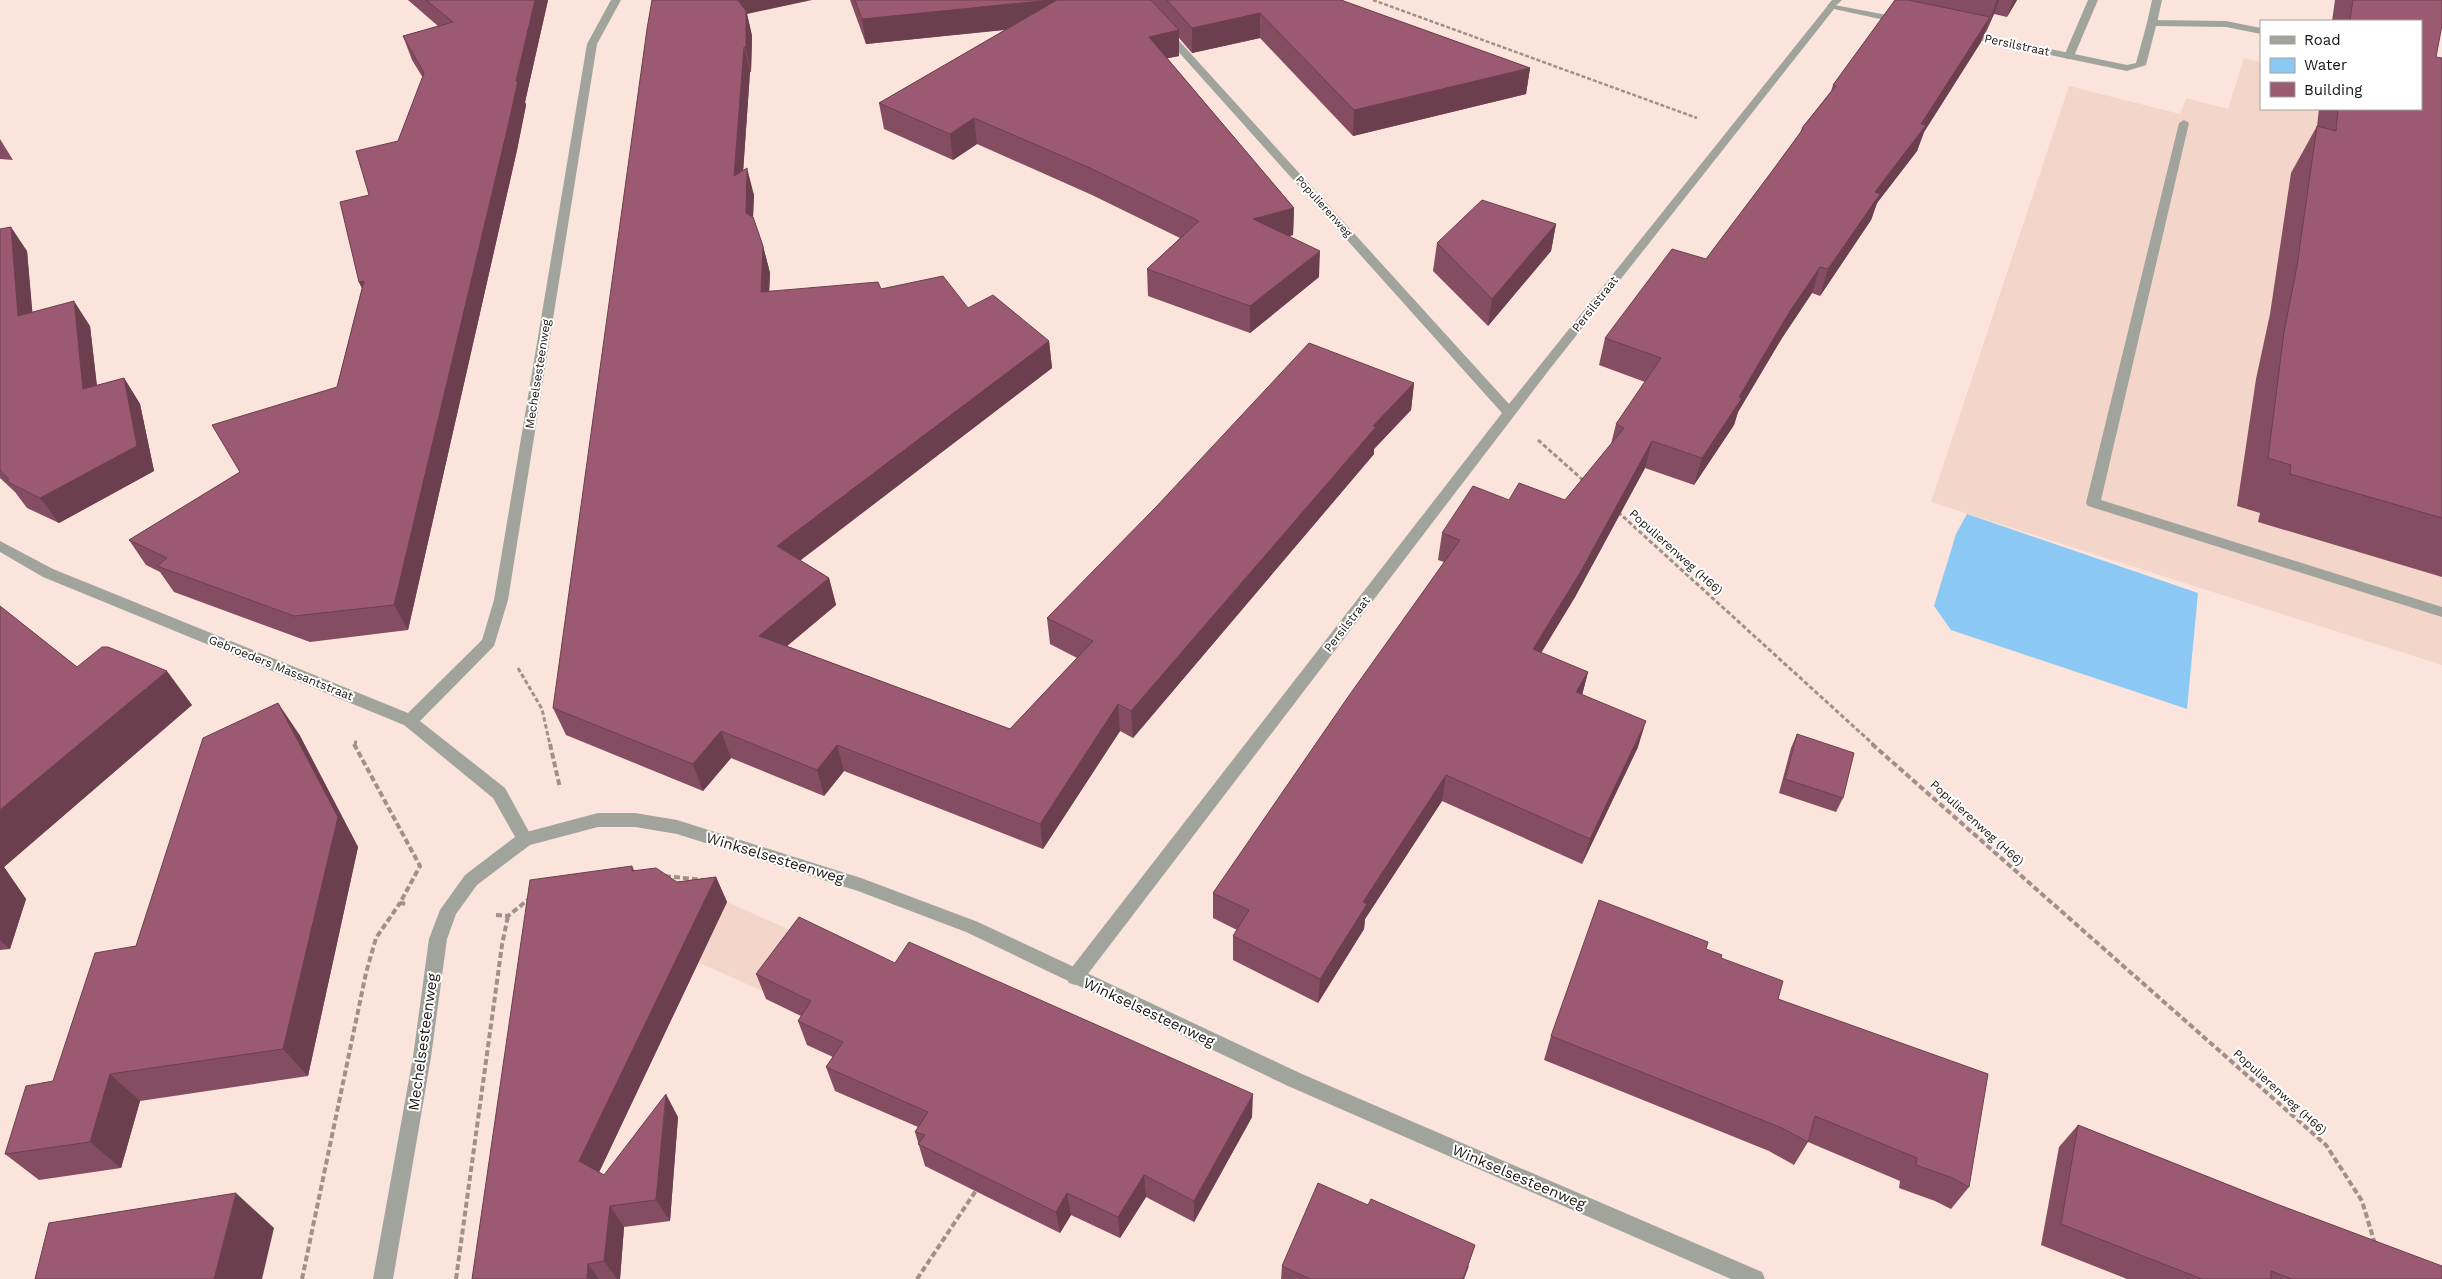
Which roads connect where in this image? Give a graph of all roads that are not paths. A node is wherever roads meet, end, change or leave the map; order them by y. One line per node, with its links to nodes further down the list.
1 (616, 0): 15 (street, Mechelsesteenweg)
2 (1137, 0): 12 (street, Populierenweg)
3 (2092, 0): 10 (street)
4 (2157, 0): 6 (street)
5 (1835, 3): 7 (street, Persilstraat); 12 (street, Persilstraat)
6 (2152, 23): 8 (street); 10 (street, Persilstraat)
7 (1918, 24)
8 (2260, 31)
9 (1955, 32): 10 (street, Persilstraat)
10 (2069, 56)
11 (2184, 123): 14 (street)
12 (1510, 413): 17 (street, Persilstraat)
13 (0, 546): 15 (street, Gebroeders Massantstraat)
14 (2442, 612)
15 (410, 721): 16 (street, Gebroeders Massantstraat)
16 (525, 838): 17 (street, Winkselsesteenweg); 18 (street, Mechelsesteenweg)
17 (1076, 977): 19 (street, Winkselsesteenweg)
18 (383, 1279)
19 (1755, 1279)

